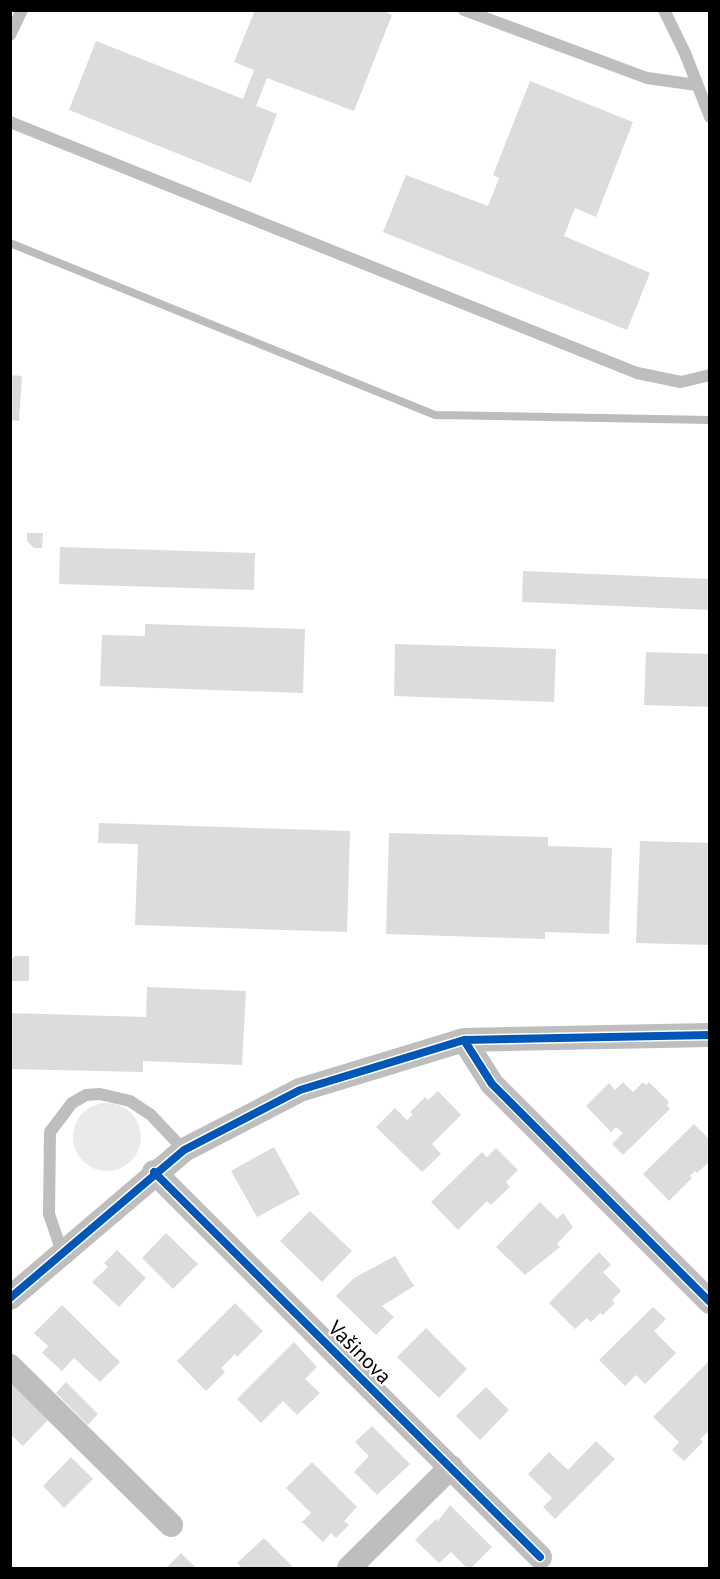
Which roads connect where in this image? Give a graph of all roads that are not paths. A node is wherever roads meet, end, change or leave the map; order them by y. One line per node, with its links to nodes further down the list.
1 (22, 10): 4 (lane)
2 (464, 10): 5 (lane)
3 (664, 10): 5 (lane)
4 (10, 35)
5 (697, 86): 6 (lane)
6 (710, 117)
7 (10, 122): 8 (lane)
8 (710, 375)
9 (710, 1035): 10 (street)
10 (464, 1040): 11 (street); 15 (street)
11 (184, 1150): 12 (street); 13 (lane)
12 (154, 1172): 13 (street); 17 (street, Vašinova)
13 (62, 1252): 14 (street)
14 (10, 1298)
15 (710, 1302)
16 (10, 1366): 18 (street)
17 (451, 1467): 19 (street, Vašinova); 20 (street)
18 (171, 1525)
19 (540, 1557)
20 (349, 1569)

